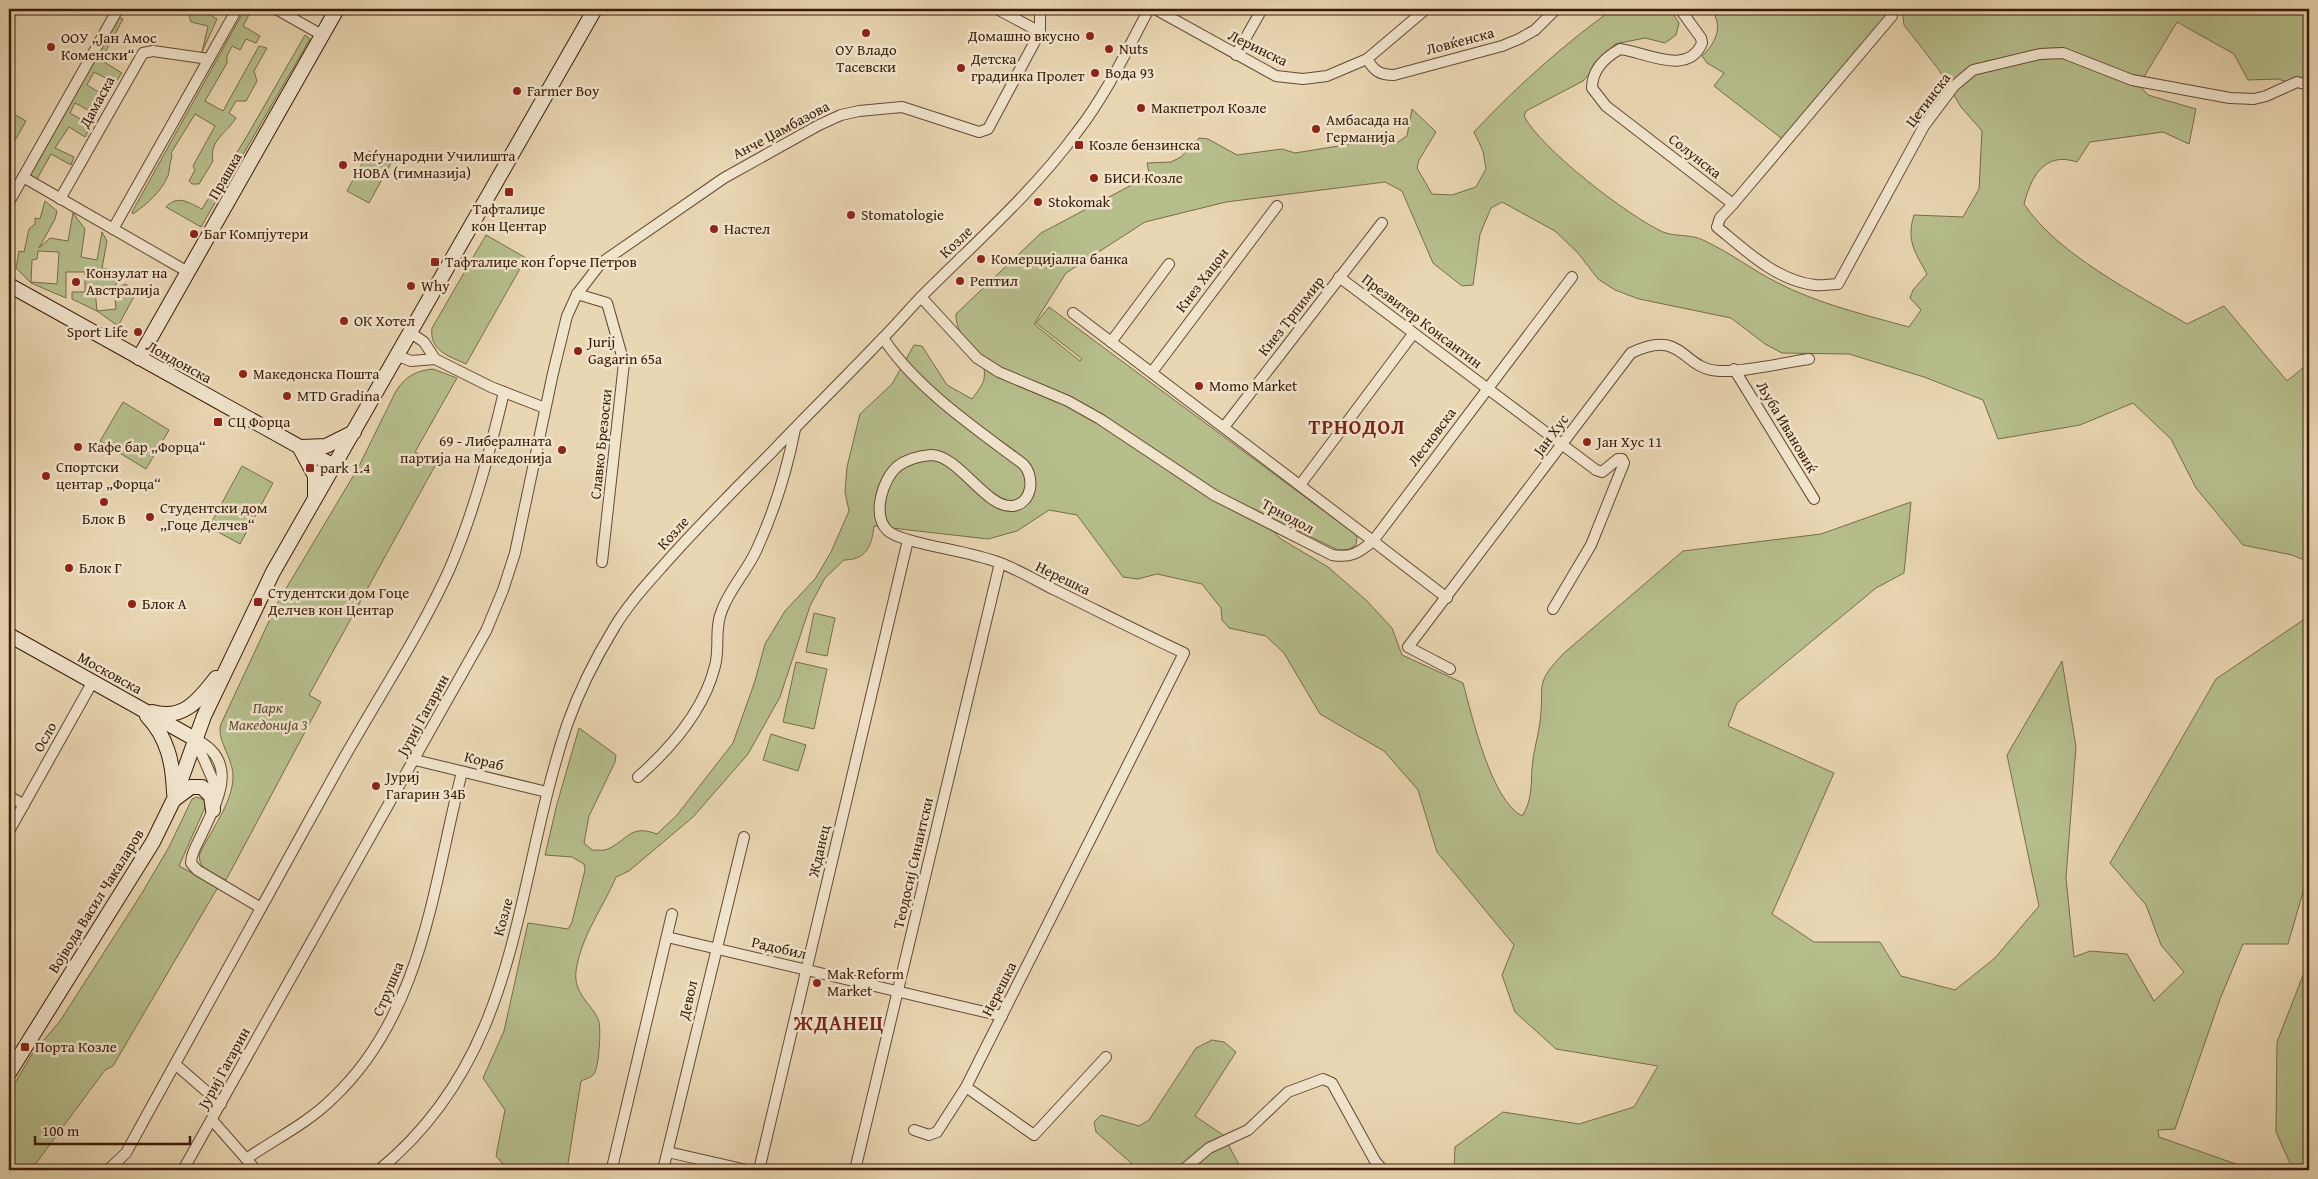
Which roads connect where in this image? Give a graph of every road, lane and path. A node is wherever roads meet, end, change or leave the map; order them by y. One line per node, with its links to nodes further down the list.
1 (118, 9): 21 (street)
2 (237, 9): 18 (street)
3 (276, 9): 16 (street)
4 (337, 9): 16 (street, Прашка)
5 (595, 9): 36 (street)
6 (997, 9): 15 (street)
7 (1040, 9): 15 (street)
8 (1149, 9): 34 (street, Козле)
9 (1154, 9): 17 (street, Леринска)
10 (1262, 9): 17 (street)
11 (1426, 9): 19 (street, Леринска)
12 (1556, 9): 19 (street, Ловќенска)
13 (1680, 9): 24 (street, Солунска)
14 (1892, 16): 24 (street)
15 (1040, 32): 33 (street, Анче Џамбазова)
16 (322, 35): 29 (street, Прашка)
17 (1236, 55): 19 (street, Леринска)
18 (209, 59): 22 (street, Дамаска); 27 (street)
19 (1367, 59)
20 (2309, 85): 24 (street, Цетинска)
21 (23, 177): 22 (street); 23 (street)
22 (60, 199): 27 (street)
23 (9, 202)
24 (1733, 204)
25 (1277, 206): 45 (street, Кнез Хацон)
26 (1382, 223): 31 (street, Кнез Трпимир)
27 (113, 229): 29 (street)
28 (1169, 264): 39 (street)
29 (188, 272): 41 (street, Прашка)
30 (1572, 277): 46 (street, Лесновска)
31 (1340, 278): 37 (street, Презвитер Консантин); 49 (street, Кнез Трпимир)
32 (9, 286): 41 (street, Лондонска)
33 (577, 294): 48 (street, Јуриј Гагарин); 60 (street, Славко Брезоски)
34 (921, 297): 38 (street, Козле); 59 (street, Трнодол)
35 (1073, 313): 39 (street, Трнодол)
36 (410, 333): 40 (street); 42 (street)
37 (1413, 334): 46 (street, Презвитер Консантин); 55 (street)
38 (883, 338): 50 (street, Козле); 58 (street, Нерешка)
39 (1111, 342): 45 (street, Трнодол)
40 (398, 356): 42 (street); 51 (street)
41 (139, 358): 53 (street, Лондонска)
42 (435, 359): 47 (street)
43 (1809, 359): 44 (street, Јан Хус)
44 (1734, 369): 52 (street, Јан Хус); 56 (street, Љуба Ивановиќ)
45 (1152, 372): 49 (street, Трнодол)
46 (1486, 389): 52 (street, Презвитер Консантин); 59 (street, Лесновска)
47 (504, 392): 48 (street); 80 (street)
48 (545, 408): 70 (street, Јуриј Гагарин)
49 (1224, 427): 55 (street, Трнодол)
50 (795, 428): 72 (street); 73 (street, Козле)
51 (355, 432): 53 (street); 54 (street)
52 (1562, 445): 62 (street, Јан Хус); 63 (street, Презвитер Консантин)
53 (298, 446): 54 (street, Лондонска); 57 (street)
54 (334, 466): 57 (street)
55 (1300, 485): 59 (street, Трнодол)
56 (1814, 499)
57 (313, 502): 65 (street)
58 (908, 540): 61 (street, Нерешка); 84 (street, Жданец)
59 (1373, 541): 62 (street)
60 (602, 562)
61 (1000, 563): 85 (street, Теодосиј Синаитски); 86 (street, Нерешка)
62 (1447, 598): 66 (street, Јан Хус)
63 (1552, 609)
64 (9, 635): 67 (street, Московска)
65 (229, 662): 68 (street); 69 (street, Војвода Васил Чакаларов)
66 (1450, 669)
67 (92, 683): 68 (street, Московска); 76 (street, Осло)
68 (140, 709): 69 (street, Московска); 75 (street)
69 (195, 739): 75 (street, Војвода Васил Чакаларов); 77 (street)
70 (415, 760): 71 (street, Кораб); 91 (street, Јуриј Гагарин)
71 (462, 772): 73 (street, Кораб); 95 (street, Струшка)
72 (638, 778)
73 (547, 792): 100 (street, Козле)
74 (9, 796): 76 (street)
75 (174, 799): 77 (street); 89 (street, Војвода Васил Чакаларов)
76 (24, 804): 78 (street, Осло)
77 (215, 805): 80 (street)
78 (9, 831)
79 (744, 838): 83 (street, Девол)
80 (261, 908): 88 (street)
81 (672, 914): 82 (street)
82 (667, 937): 83 (street, Радобил); 96 (street)
83 (716, 948): 84 (street, Радобил); 94 (street, Девол)
84 (806, 970): 85 (street, Радобил); 103 (street, Жданец)
85 (898, 992): 86 (street, Радобил); 104 (street, Теодосиј Синаитски)
86 (1002, 1016): 90 (street, Нерешка)
87 (1106, 1057): 90 (street)
88 (175, 1064): 91 (street); 97 (street)
89 (9, 1073)
90 (966, 1087): 93 (street, Нерешка)
91 (221, 1104): 92 (street, Јуриј Гагарин)
92 (212, 1120): 95 (street); 98 (street, Јуриј Гагарин)
93 (914, 1130)
94 (668, 1152): 101 (street, Девол); 102 (street)
95 (246, 1159): 99 (street)
96 (612, 1168)
97 (108, 1170)
98 (183, 1170)
99 (256, 1170)
100 (379, 1170)
101 (663, 1170)
102 (747, 1170)
103 (759, 1170)
104 (855, 1170)
105 (1183, 1170): 106 (street)
106 (1383, 1170)

